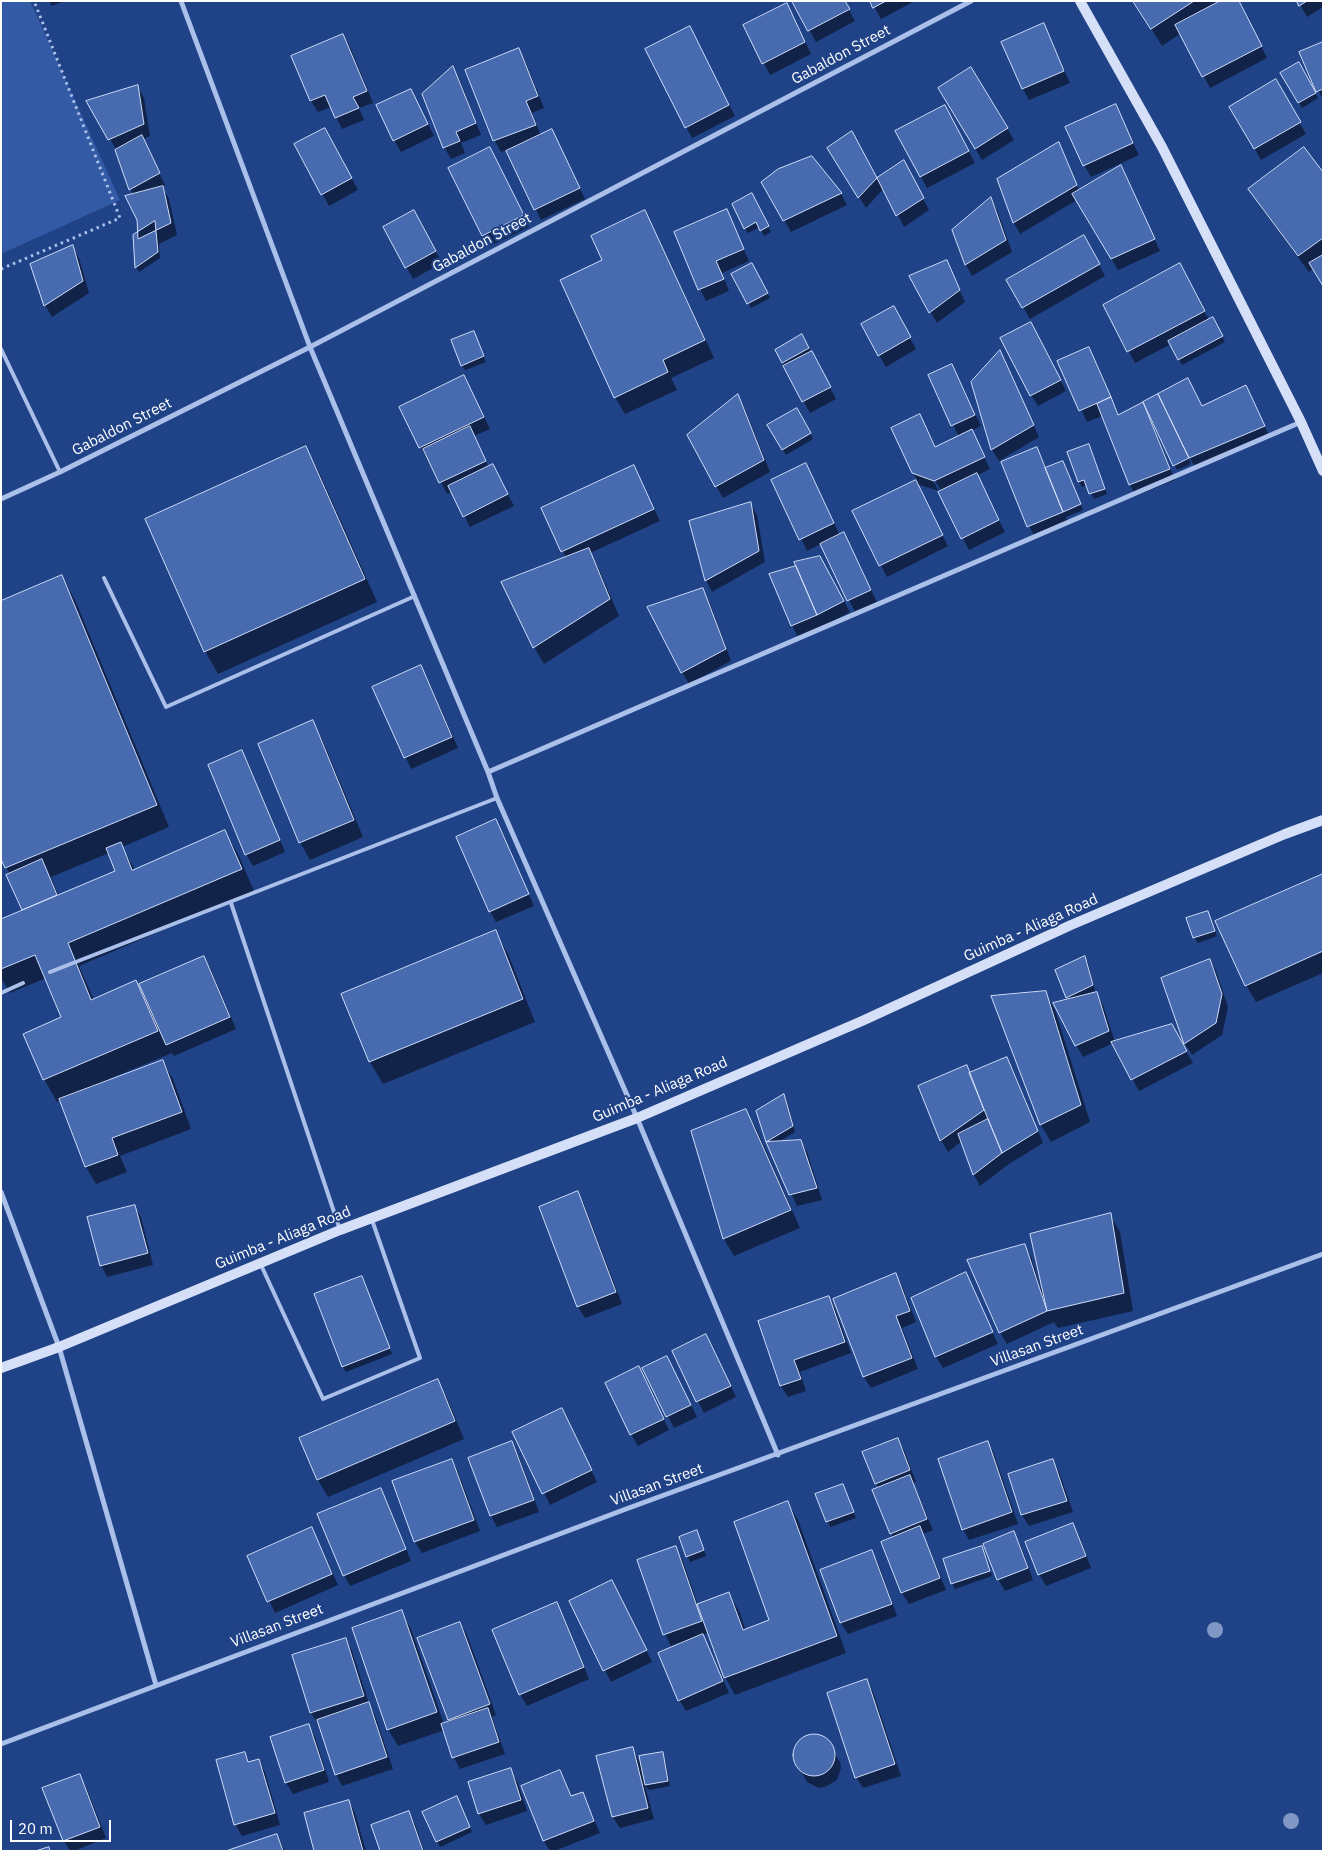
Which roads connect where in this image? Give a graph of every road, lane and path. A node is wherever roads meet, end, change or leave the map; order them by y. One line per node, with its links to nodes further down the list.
1 (34, 1): 5 (path)
2 (181, 1): 6 (street)
3 (971, 1): 6 (street, Gabaldon Street)
4 (1080, 1): 8 (main road)
5 (1, 269)
6 (310, 347): 10 (street, Gabaldon Street); 13 (street)
7 (1, 349): 10 (lane)
8 (1301, 422): 9 (main road); 14 (street)
9 (1323, 471)
10 (60, 472): 11 (street, Gabaldon Street)
11 (1, 499)
12 (104, 578): 13 (lane)
13 (415, 596): 14 (street)
14 (488, 772): 15 (street)
15 (497, 798): 17 (lane); 21 (street)
16 (1323, 820): 21 (main road, Guimba - Aliaga Road)
17 (231, 902): 18 (lane); 24 (lane)
18 (50, 972)
19 (23, 983): 20 (lane)
20 (1, 993)
21 (637, 1118): 23 (main road, Guimba - Aliaga Road); 29 (street)
22 (1, 1192): 27 (street)
23 (372, 1218): 24 (main road, Guimba - Aliaga Road); 26 (lane)
24 (340, 1230): 26 (main road, Guimba - Aliaga Road)
25 (1323, 1254): 29 (street, Villasan Street)
26 (260, 1263): 27 (main road, Guimba - Aliaga Road)
27 (59, 1347): 28 (main road, Guimba - Aliaga Road); 30 (street)
28 (1, 1368)
29 (778, 1455): 30 (street, Villasan Street)
30 (156, 1685): 31 (street, Villasan Street)
31 (1, 1744)

